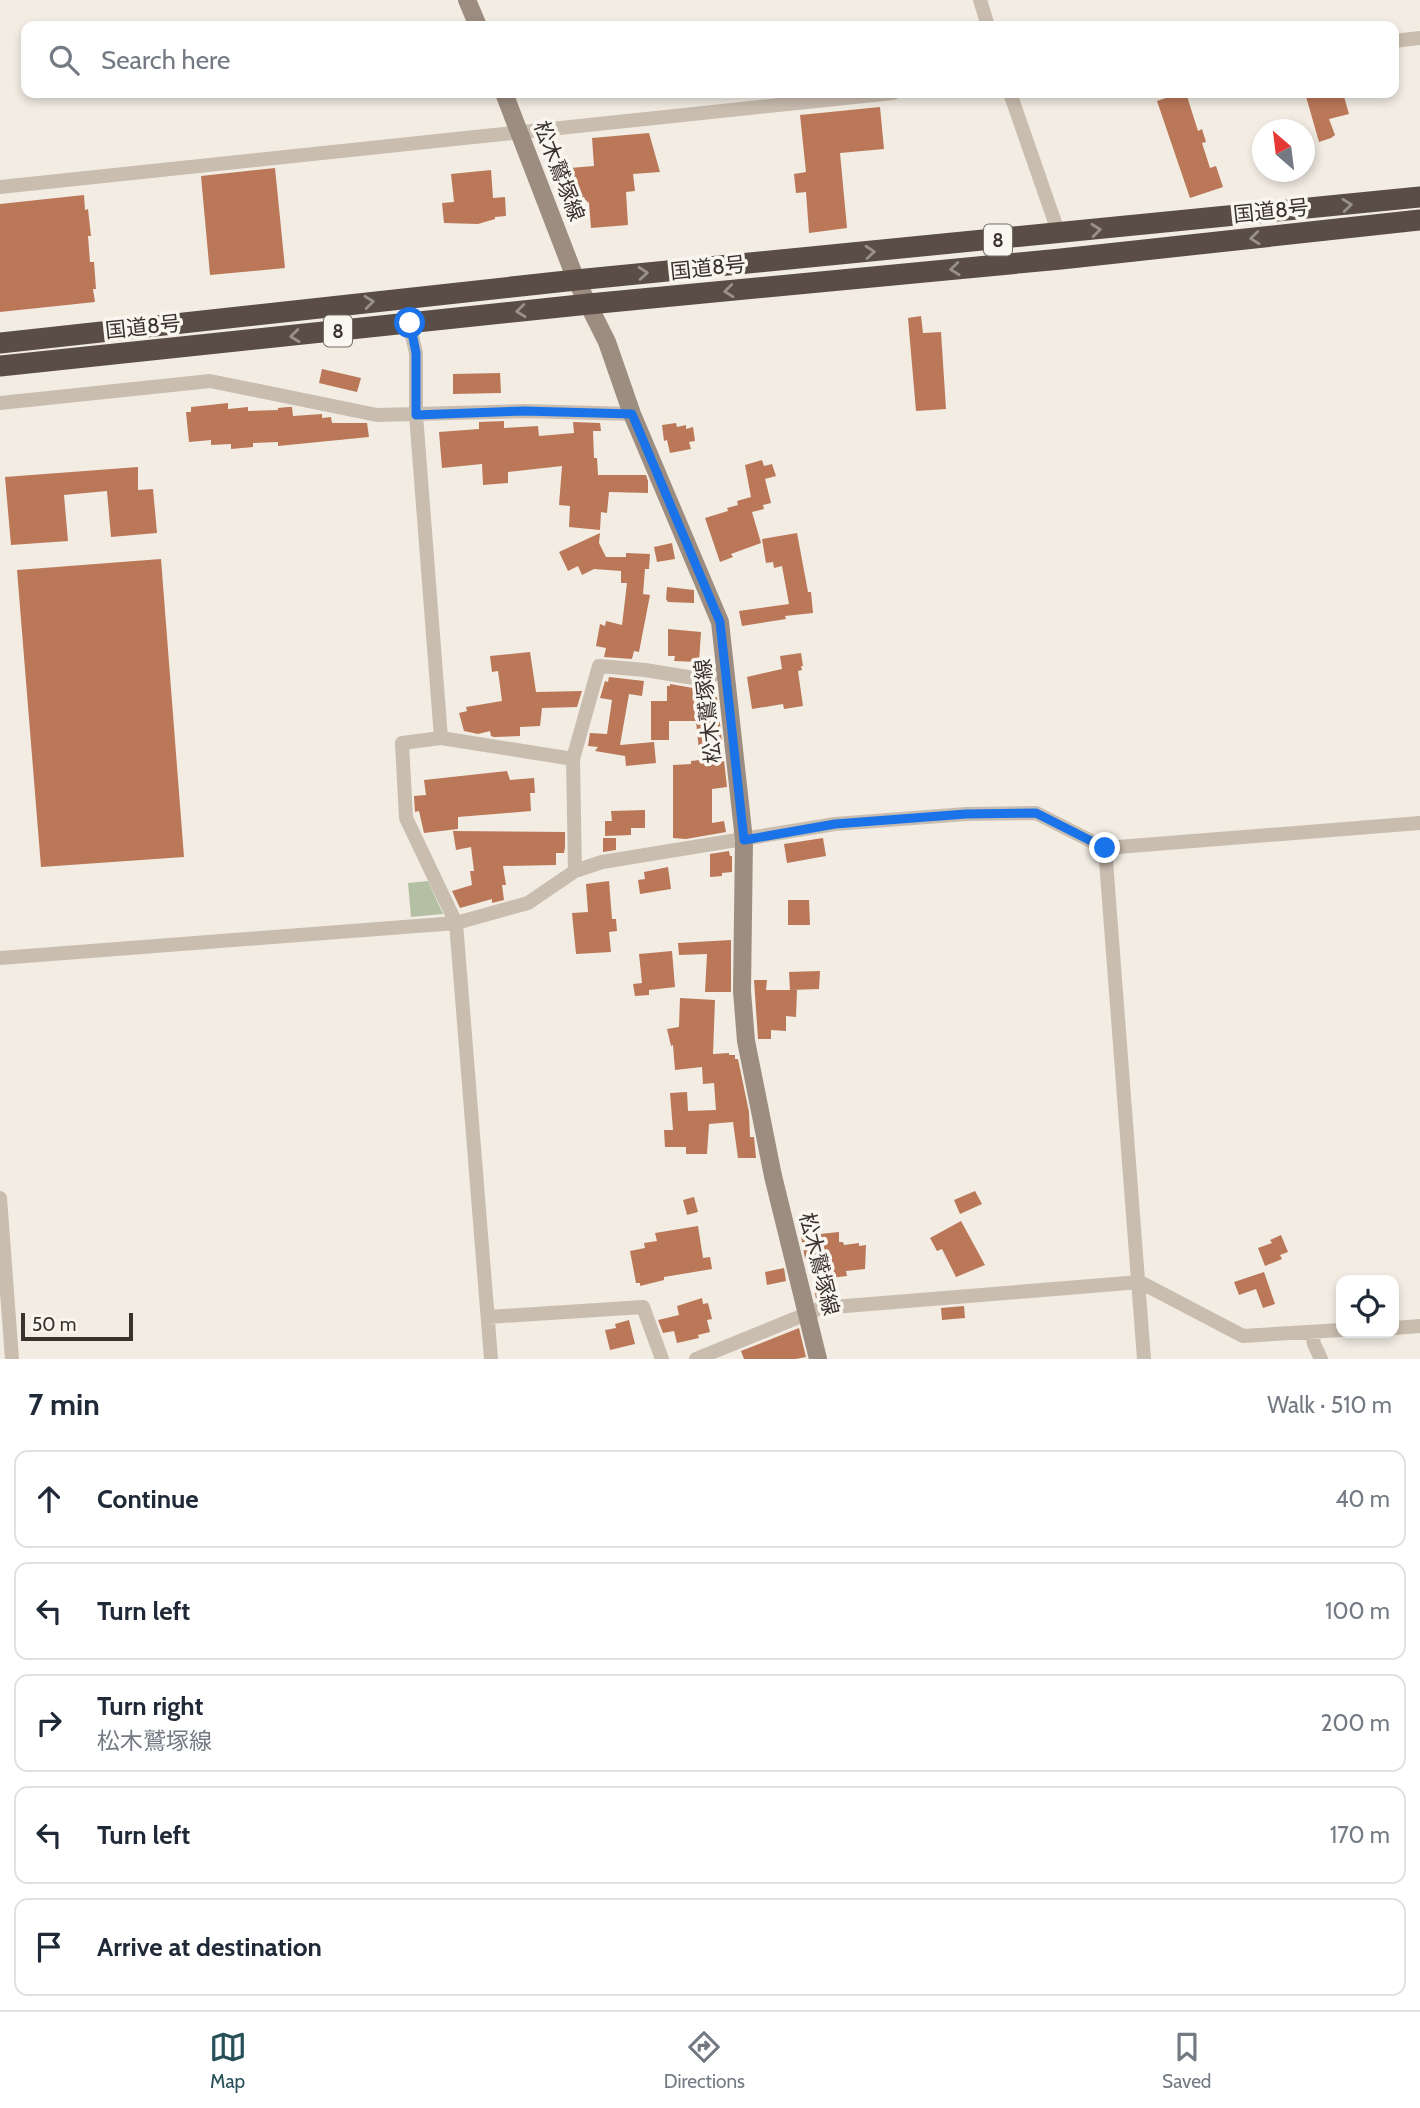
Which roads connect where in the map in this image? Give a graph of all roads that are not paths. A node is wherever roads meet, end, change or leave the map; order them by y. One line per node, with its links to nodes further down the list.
1 (467, 0): 3 (main road)
2 (980, 0): 4 (street)
3 (476, 21)
4 (986, 21)
5 (1420, 38): 6 (street)
6 (1399, 40)
7 (506, 98): 10 (main road, 松木鷲塚線)
8 (845, 98): 10 (street)
9 (1012, 98): 14 (street)
10 (520, 132): 11 (street); 15 (main road, 松木鷲塚線)
11 (0, 187)
12 (1420, 197): 14 (highway, 国道8号 / 8, one-way to 12)
13 (1420, 220): 16 (highway, 国道8号 / 8, one-way to 16)
14 (1059, 234): 15 (highway, 国道8号 / 8, one-way to 14)
15 (576, 279): 16 (main road, 松木鷲塚線); 17 (highway, 国道8号 / 8, one-way to 15)
16 (589, 304): 18 (highway, 国道8号 / 8, one-way to 18); 25 (main road, 松木鷲塚線)
17 (197, 321): 19 (highway); 20 (highway, 国道8号 / 8)
18 (410, 323): 21 (highway, 国道8号 / 8, one-way to 21); 26 (street)
19 (0, 332)
20 (0, 343)
21 (87, 358): 22 (highway, 国道8号 / 8); 23 (highway)
22 (0, 366)
23 (0, 375)
24 (0, 403): 26 (street)
25 (632, 414): 26 (street); 27 (main road, 松木鷲塚線)
26 (416, 415): 28 (street)
27 (727, 671): 29 (street); 31 (main road, 松木鷲塚線)
28 (441, 738): 29 (street); 34 (street)
29 (573, 759): 33 (street)
30 (1420, 823): 32 (street)
31 (744, 840): 32 (street); 33 (street); 38 (main road, 松木鷲塚線)
32 (1105, 848): 37 (street)
33 (575, 871): 34 (street)
34 (456, 923): 35 (street); 39 (street)
35 (0, 958)
36 (0, 1198): 44 (street)
37 (1139, 1282): 38 (street); 43 (street); 49 (street)
38 (807, 1311): 47 (street); 48 (main road, 松木鷲塚線)
39 (488, 1317): 45 (street); 46 (street)
40 (1420, 1326): 41 (street)
41 (1399, 1328)
42 (1336, 1330): 43 (street)
43 (1312, 1332): 50 (street)
44 (12, 1359)
45 (491, 1359)
46 (662, 1359)
47 (696, 1359)
48 (818, 1359)
49 (1144, 1359)
50 (1321, 1359)

